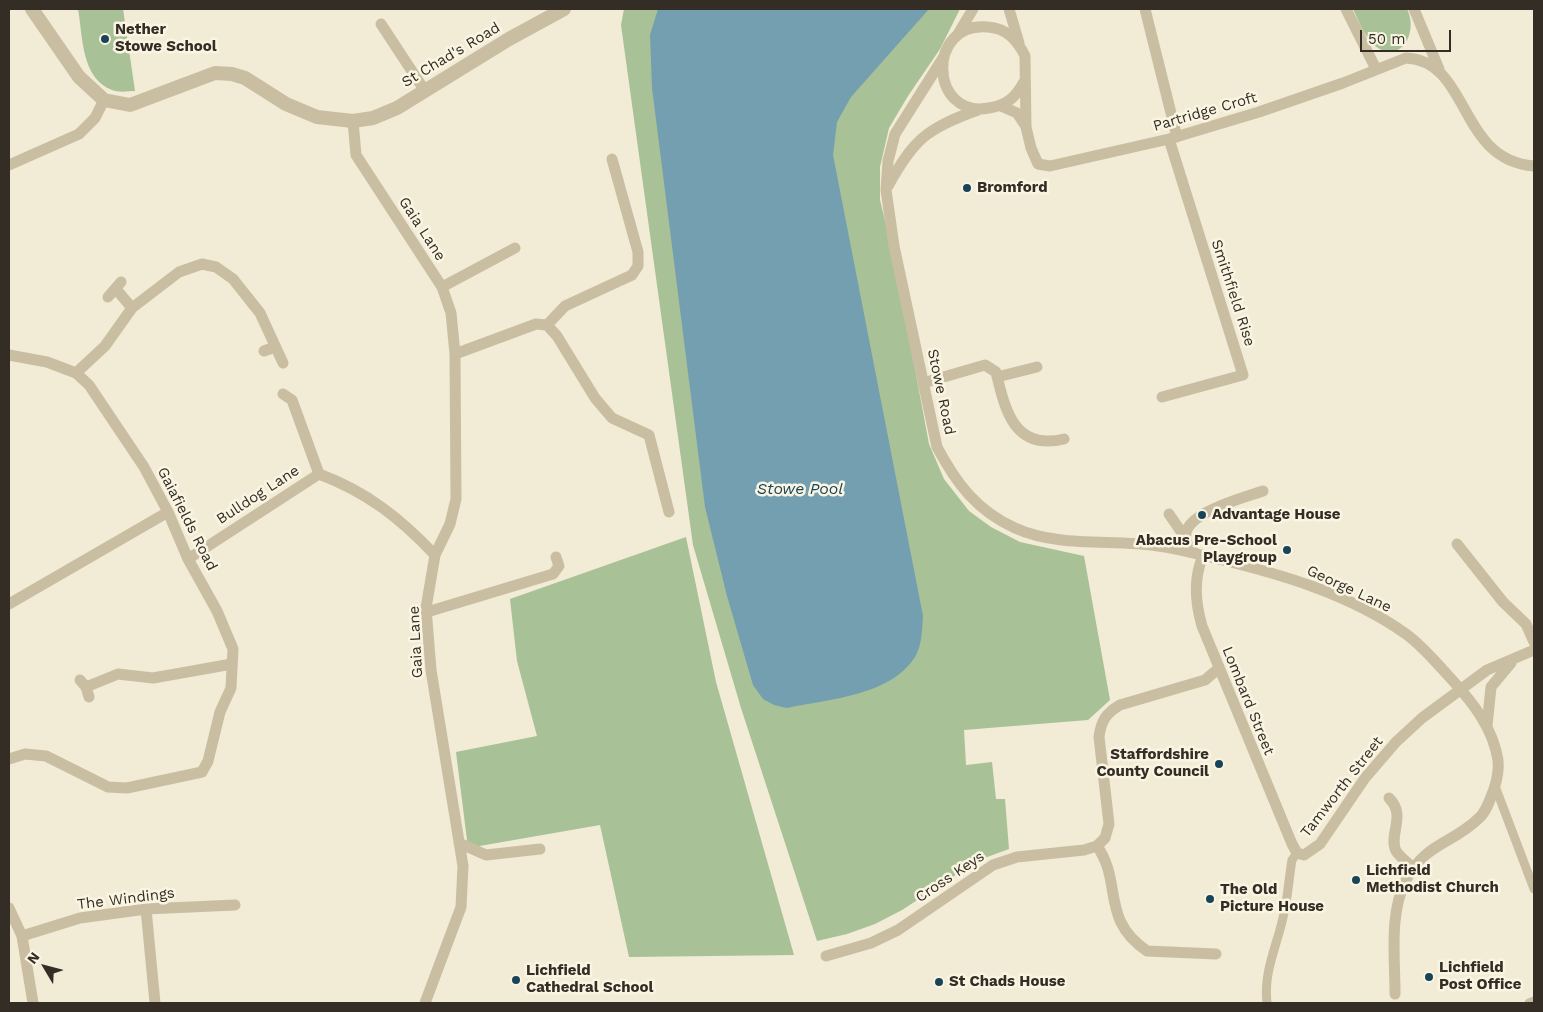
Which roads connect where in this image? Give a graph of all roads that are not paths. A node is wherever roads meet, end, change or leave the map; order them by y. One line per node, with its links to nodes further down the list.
1 (32, 9): 16 (street)
2 (564, 9): 15 (street, St Chad's Road)
3 (973, 9): 9 (street)
4 (1008, 9): 10 (street)
5 (1145, 9): 21 (street)
6 (1346, 9): 12 (street)
7 (1414, 9): 13 (street)
8 (381, 24): 15 (street)
9 (958, 35): 10 (street); 11 (street)
10 (1020, 46): 14 (street)
11 (943, 58): 18 (street); 25 (street, Stowe Road)
12 (1376, 70): 13 (street, Partridge Croft); 21 (street, Partridge Croft)
13 (1440, 70): 24 (street)
14 (1024, 82): 17 (street); 20 (street)
15 (424, 91): 19 (street, St Chad's Road)
16 (104, 100): 19 (street, St Chad's Road); 23 (street)
17 (1001, 106): 18 (street); 20 (street)
18 (978, 110): 25 (street)
19 (353, 121): 27 (street, Gaia Lane)
20 (1026, 127): 21 (street, Partridge Croft)
21 (1173, 138): 41 (street, Smithfield Rise)
22 (612, 159): 30 (street)
23 (9, 165)
24 (1534, 166)
25 (886, 190): 39 (street, Stowe Road)
26 (515, 248): 27 (street)
27 (442, 287): 33 (street, Gaia Lane)
28 (115, 289): 29 (street)
29 (132, 308): 31 (street); 37 (street)
30 (547, 326): 33 (street); 46 (street)
31 (275, 347): 32 (street); 35 (street)
32 (264, 351)
33 (455, 354): 50 (street, Gaia Lane)
34 (9, 355): 37 (street, Gaiafields Road)
35 (283, 363)
36 (1037, 367): 38 (street)
37 (76, 373): 45 (street, Gaiafields Road)
38 (997, 377): 39 (street); 42 (street)
39 (923, 383): 51 (street, Stowe Road)
40 (290, 396): 43 (street, Bulldog Lane)
41 (1162, 398)
42 (1064, 439)
43 (319, 474): 50 (street, Bulldog Lane); 53 (street, Bulldog Lane)
44 (1263, 491): 48 (street)
45 (168, 512): 53 (street, Gaiafields Road); 54 (street)
46 (669, 512)
47 (1169, 514): 48 (street)
48 (1184, 536): 51 (street)
49 (1457, 544): 56 (street)
50 (435, 555): 55 (street, Gaia Lane)
51 (1200, 555): 60 (street, Lombard Street); 62 (street, George Lane)
52 (556, 557): 55 (street)
53 (188, 558): 59 (street, Gaiafields Road)
54 (9, 604)
55 (427, 612): 67 (street, Gaia Lane)
56 (1534, 642)
57 (1534, 650): 58 (street)
58 (1518, 657): 62 (street); 63 (street)
59 (232, 664): 61 (street); 64 (street, Gaiafields Road)
60 (1218, 669): 68 (street); 70 (street, Lombard Street)
61 (85, 688)
62 (1460, 689): 63 (street, George Lane); 70 (street, Tamworth Street)
63 (1487, 726): 65 (street)
64 (9, 759)
65 (1495, 786): 71 (street); 72 (street)
66 (1389, 798): 71 (street)
67 (459, 843): 69 (street); 83 (street, Gaia Lane)
68 (1098, 846): 77 (street); 78 (street, Cross Keys)
69 (540, 848)
70 (1297, 853): 84 (street, Tamworth Street)
71 (1413, 868): 79 (street)
72 (1534, 889)
73 (235, 905): 75 (street, The Windings)
74 (9, 908): 76 (street)
75 (146, 909): 76 (street, The Windings); 82 (street)
76 (22, 936): 81 (street)
77 (1216, 954)
78 (826, 956)
79 (1396, 994)
80 (1534, 1001): 85 (street)
81 (33, 1003)
82 (155, 1003)
83 (425, 1003)
84 (1267, 1003)
85 (1529, 1003)

